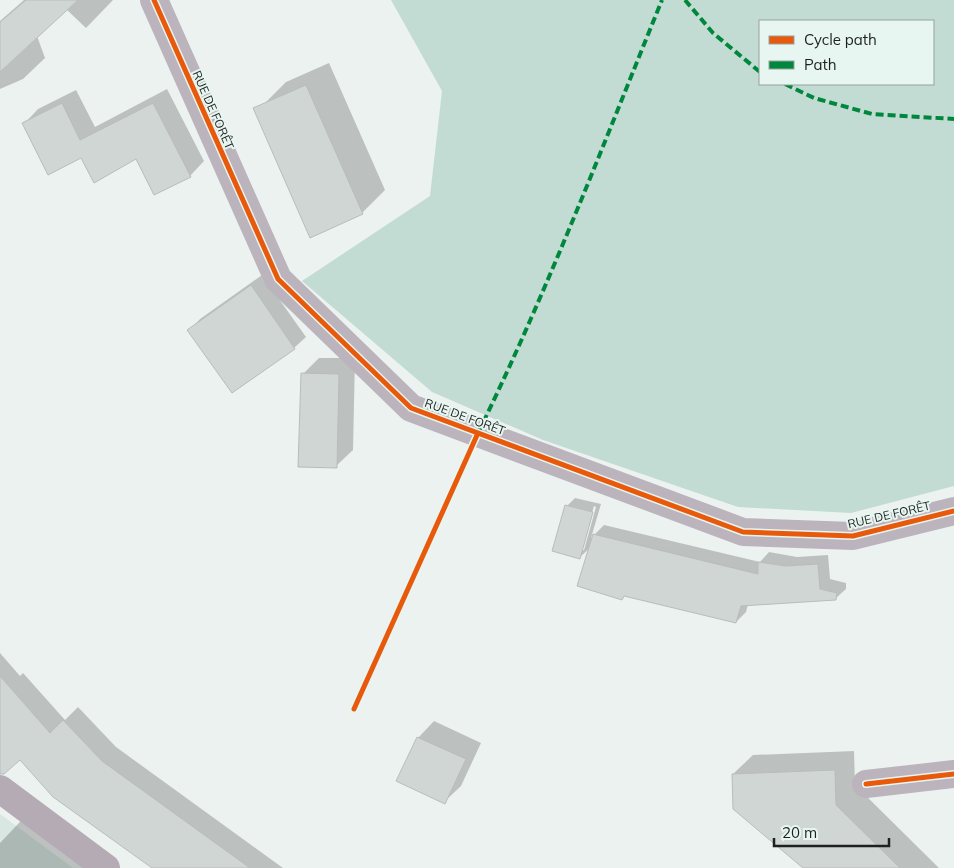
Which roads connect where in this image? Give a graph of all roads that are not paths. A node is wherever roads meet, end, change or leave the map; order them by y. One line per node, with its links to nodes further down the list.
1 (154, 0): 2 (street, RUE DE FORÊT)
2 (954, 511)
3 (954, 774): 4 (street)
4 (866, 784)
5 (0, 789): 6 (main road)
6 (106, 868)

